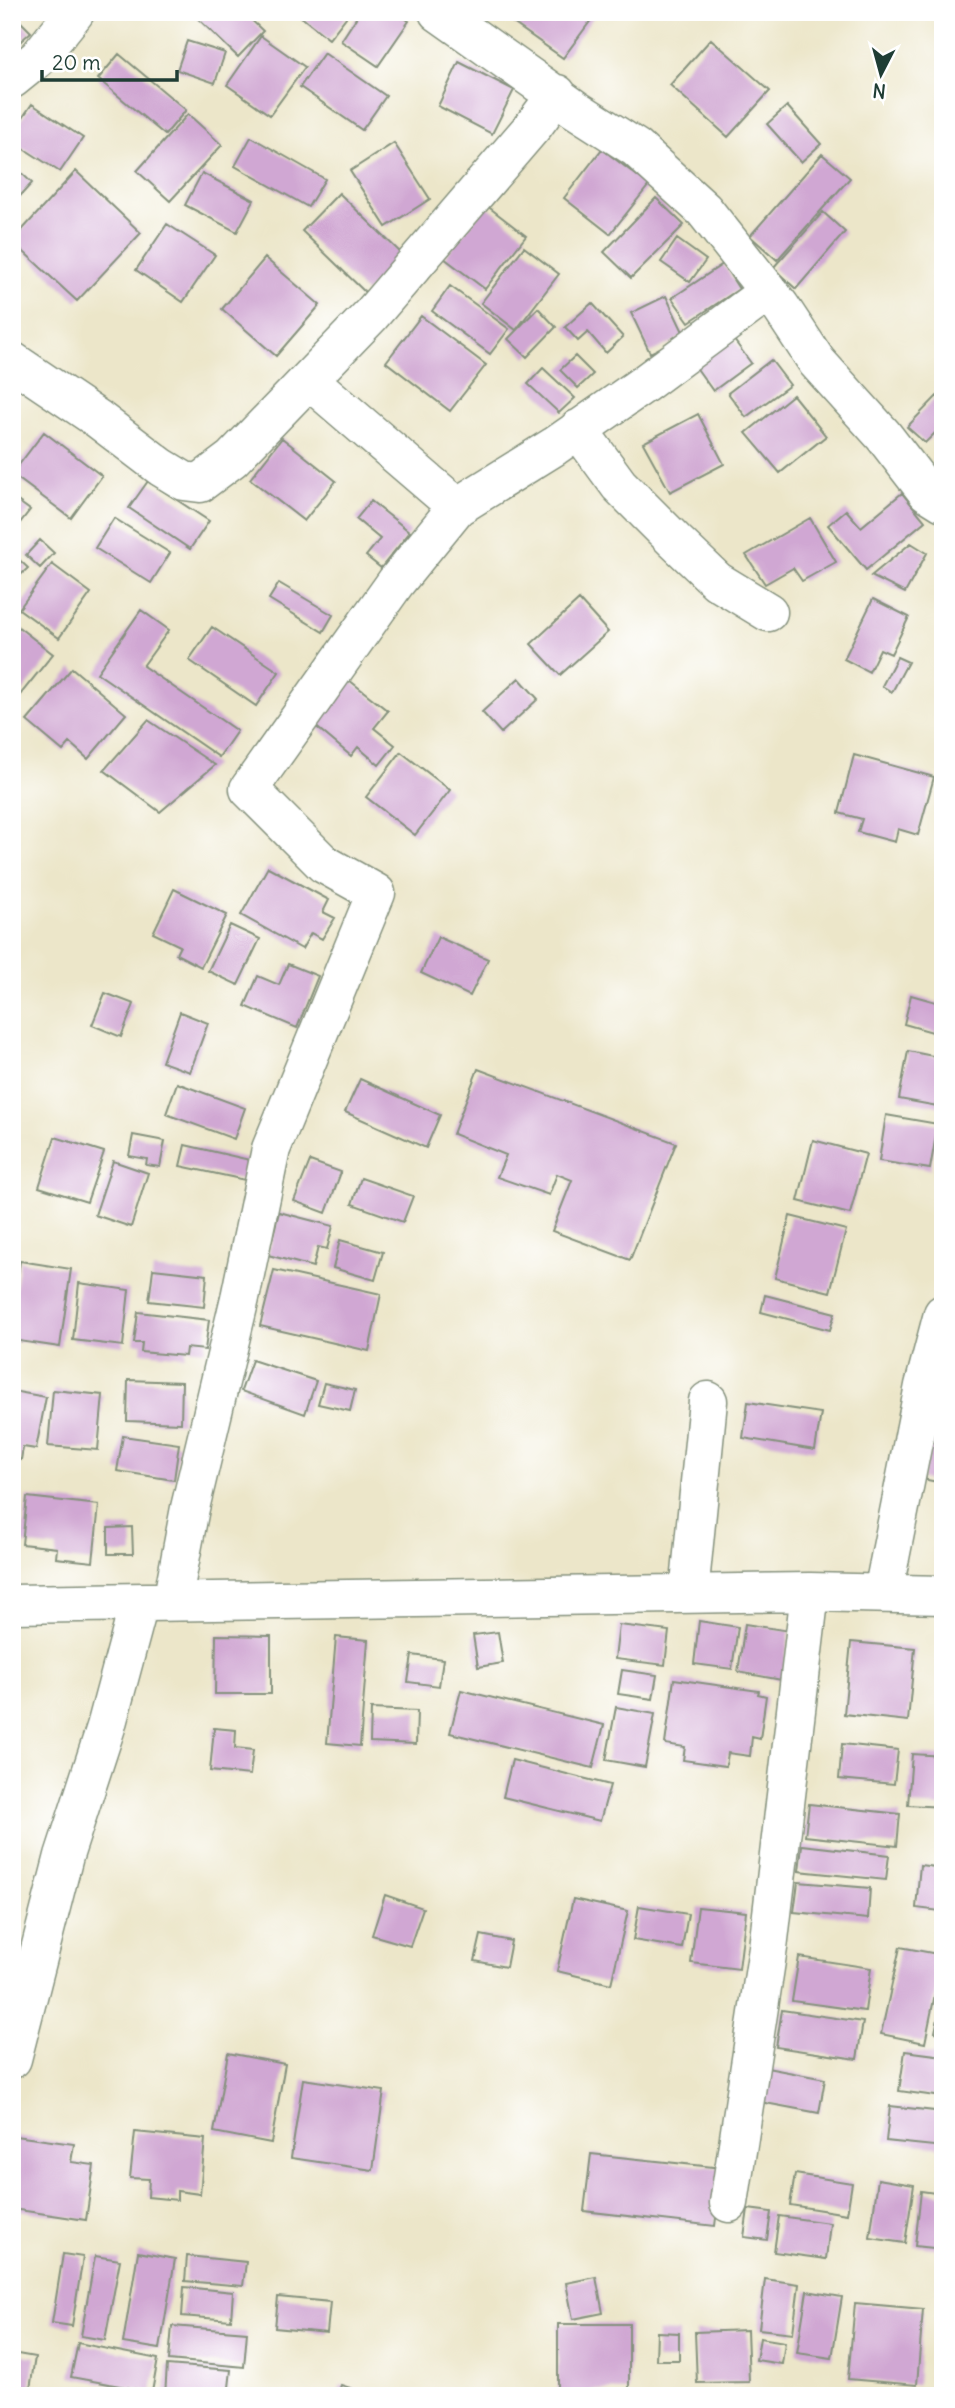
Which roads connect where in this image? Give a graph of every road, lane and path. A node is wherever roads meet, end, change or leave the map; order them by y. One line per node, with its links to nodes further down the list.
1 (75, 12): 3 (street)
2 (438, 12): 4 (street)
3 (12, 79)
4 (557, 94): 5 (street); 7 (street)
5 (768, 292): 8 (street); 9 (street)
6 (12, 361): 7 (street)
7 (309, 380): 10 (street)
8 (578, 429): 10 (street); 11 (street)
9 (943, 502)
10 (457, 507): 18 (street)
11 (768, 612)
12 (943, 1314): 15 (street)
13 (708, 1401): 16 (street)
14 (810, 1592): 15 (street); 16 (street); 21 (street)
15 (883, 1593): 17 (street)
16 (689, 1594): 18 (street)
17 (943, 1595)
18 (157, 1602): 19 (street); 20 (street)
19 (12, 1604)
20 (12, 2059)
21 (729, 2203)

